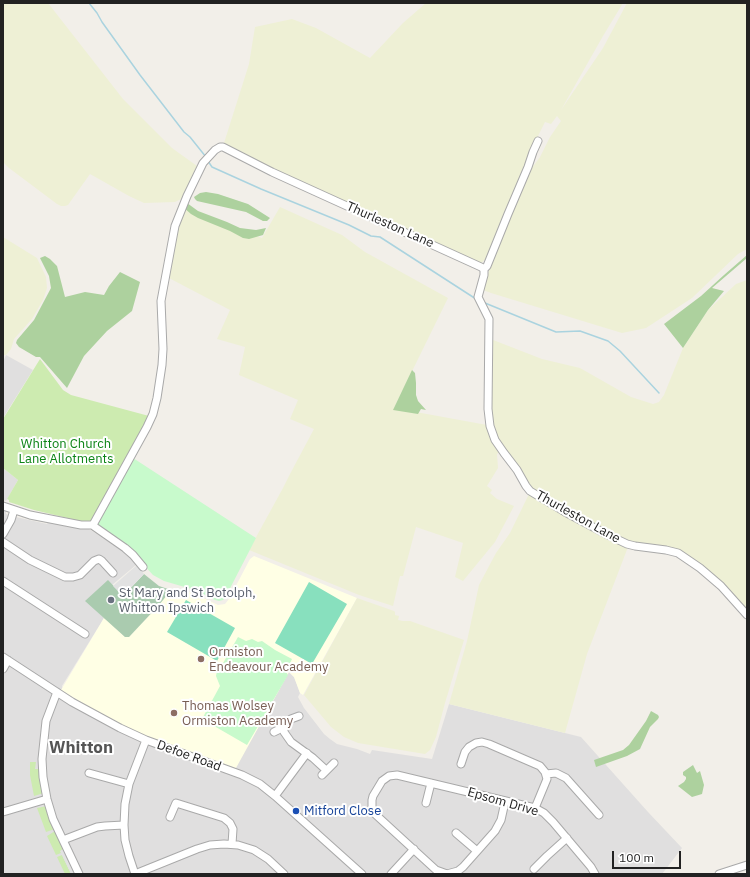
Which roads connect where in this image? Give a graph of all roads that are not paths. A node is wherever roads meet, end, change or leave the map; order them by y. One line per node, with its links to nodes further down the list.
1 (538, 142): 2 (street)
2 (484, 269): 5 (street, Thurleston Lane); 11 (street, Thurleston Lane)
3 (3, 506): 4 (street)
4 (14, 510): 5 (street); 6 (street)
5 (92, 525): 8 (street)
6 (3, 534)
7 (3, 542): 9 (street)
8 (143, 567)
9 (113, 573)
10 (3, 581): 12 (street)
11 (747, 615)
12 (85, 634)
13 (6, 658): 14 (street); 15 (street, Defoe Road)
14 (3, 668)
15 (57, 692): 19 (street, Defoe Road); 28 (street)
16 (299, 716): 17 (street)
17 (284, 728): 18 (street); 20 (street)
18 (274, 732)
19 (146, 740): 26 (street); 27 (street, Defoe Road)
20 (307, 753): 22 (street); 27 (street)
21 (460, 759): 24 (street)
22 (334, 763)
23 (89, 773): 26 (street)
24 (546, 774): 31 (street); 32 (street)
25 (431, 783): 29 (street, Epsom Drive); 30 (street); 40 (street, Epsom Drive)
26 (129, 784): 35 (street)
27 (275, 796): 47 (street, Defoe Road)
28 (47, 799): 33 (street); 38 (street)
29 (505, 802): 31 (street, Epsom Drive); 41 (street)
30 (426, 803)
31 (535, 808): 37 (street, Epsom Drive)
32 (598, 811)
33 (3, 812)
34 (170, 816): 39 (street)
35 (124, 825): 38 (street); 46 (street)
36 (457, 833): 41 (street)
37 (567, 838): 43 (street); 49 (street, Epsom Drive)
38 (63, 840): 45 (street)
39 (232, 844): 44 (street); 46 (street)
40 (414, 849): 41 (street); 48 (street)
41 (477, 851)
42 (747, 865): 50 (street)
43 (534, 869)
44 (279, 872)
45 (79, 874)
46 (135, 874)
47 (362, 874)
48 (391, 874)
49 (595, 874)
50 (719, 874)

